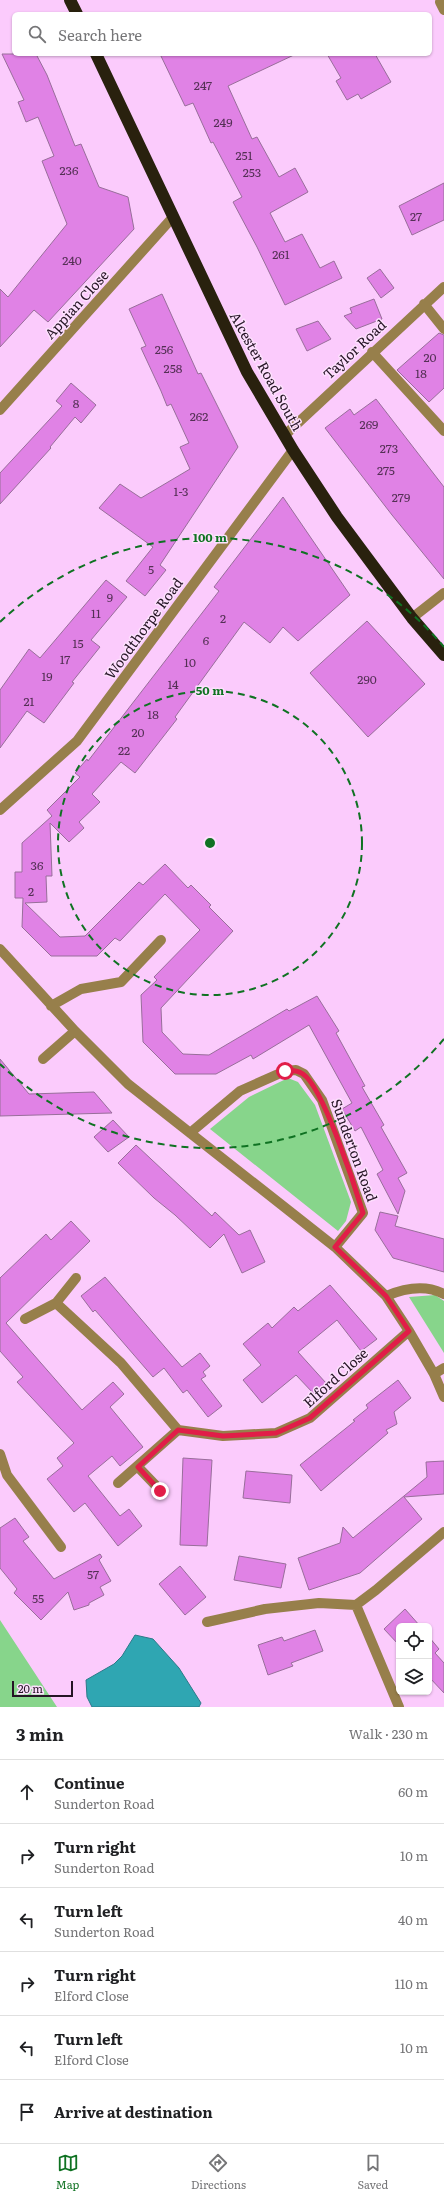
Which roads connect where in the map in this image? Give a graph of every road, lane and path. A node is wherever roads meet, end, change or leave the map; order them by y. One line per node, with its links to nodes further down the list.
1 (70, 0): 2 (highway)
2 (76, 12)
3 (97, 56): 4 (highway, Alcester Road South)
4 (173, 217): 9 (street, Appian Close); 11 (highway, Alcester Road South)
5 (444, 287): 6 (street, Taylor Road)
6 (424, 304): 7 (street); 8 (street, Taylor Road)
7 (444, 329)
8 (372, 352): 10 (street); 11 (street, Taylor Road)
9 (0, 410)
10 (444, 431)
11 (286, 434): 12 (highway, Alcester Road South)
12 (293, 450): 14 (highway, Alcester Road South); 16 (street, Woodthorpe Road)
13 (444, 593): 14 (street)
14 (412, 618): 15 (highway, Alcester Road South)
15 (444, 655)
16 (0, 810)
17 (161, 940): 19 (street)
18 (0, 950): 19 (street)
19 (51, 1006): 20 (street)
20 (75, 1031): 21 (street); 22 (street)
21 (43, 1059)
22 (190, 1133): 23 (street); 23 (street, Sunderton Road)
23 (335, 1247): 26 (street)
24 (76, 1278): 27 (street)
25 (444, 1294): 26 (street)
26 (386, 1296): 29 (street)
27 (56, 1303): 28 (street); 33 (street)
28 (25, 1319)
29 (409, 1331): 31 (street); 33 (street, Elford Close)
30 (444, 1368): 31 (street)
31 (434, 1374): 32 (street)
32 (444, 1397)
33 (178, 1430): 35 (street)
34 (0, 1454): 39 (street)
35 (138, 1467): 36 (street); 37 (street)
36 (118, 1483)
37 (160, 1491)
38 (444, 1532): 40 (street)
39 (61, 1547)
40 (356, 1605): 41 (street); 42 (street)
41 (207, 1622)
42 (399, 1707)

